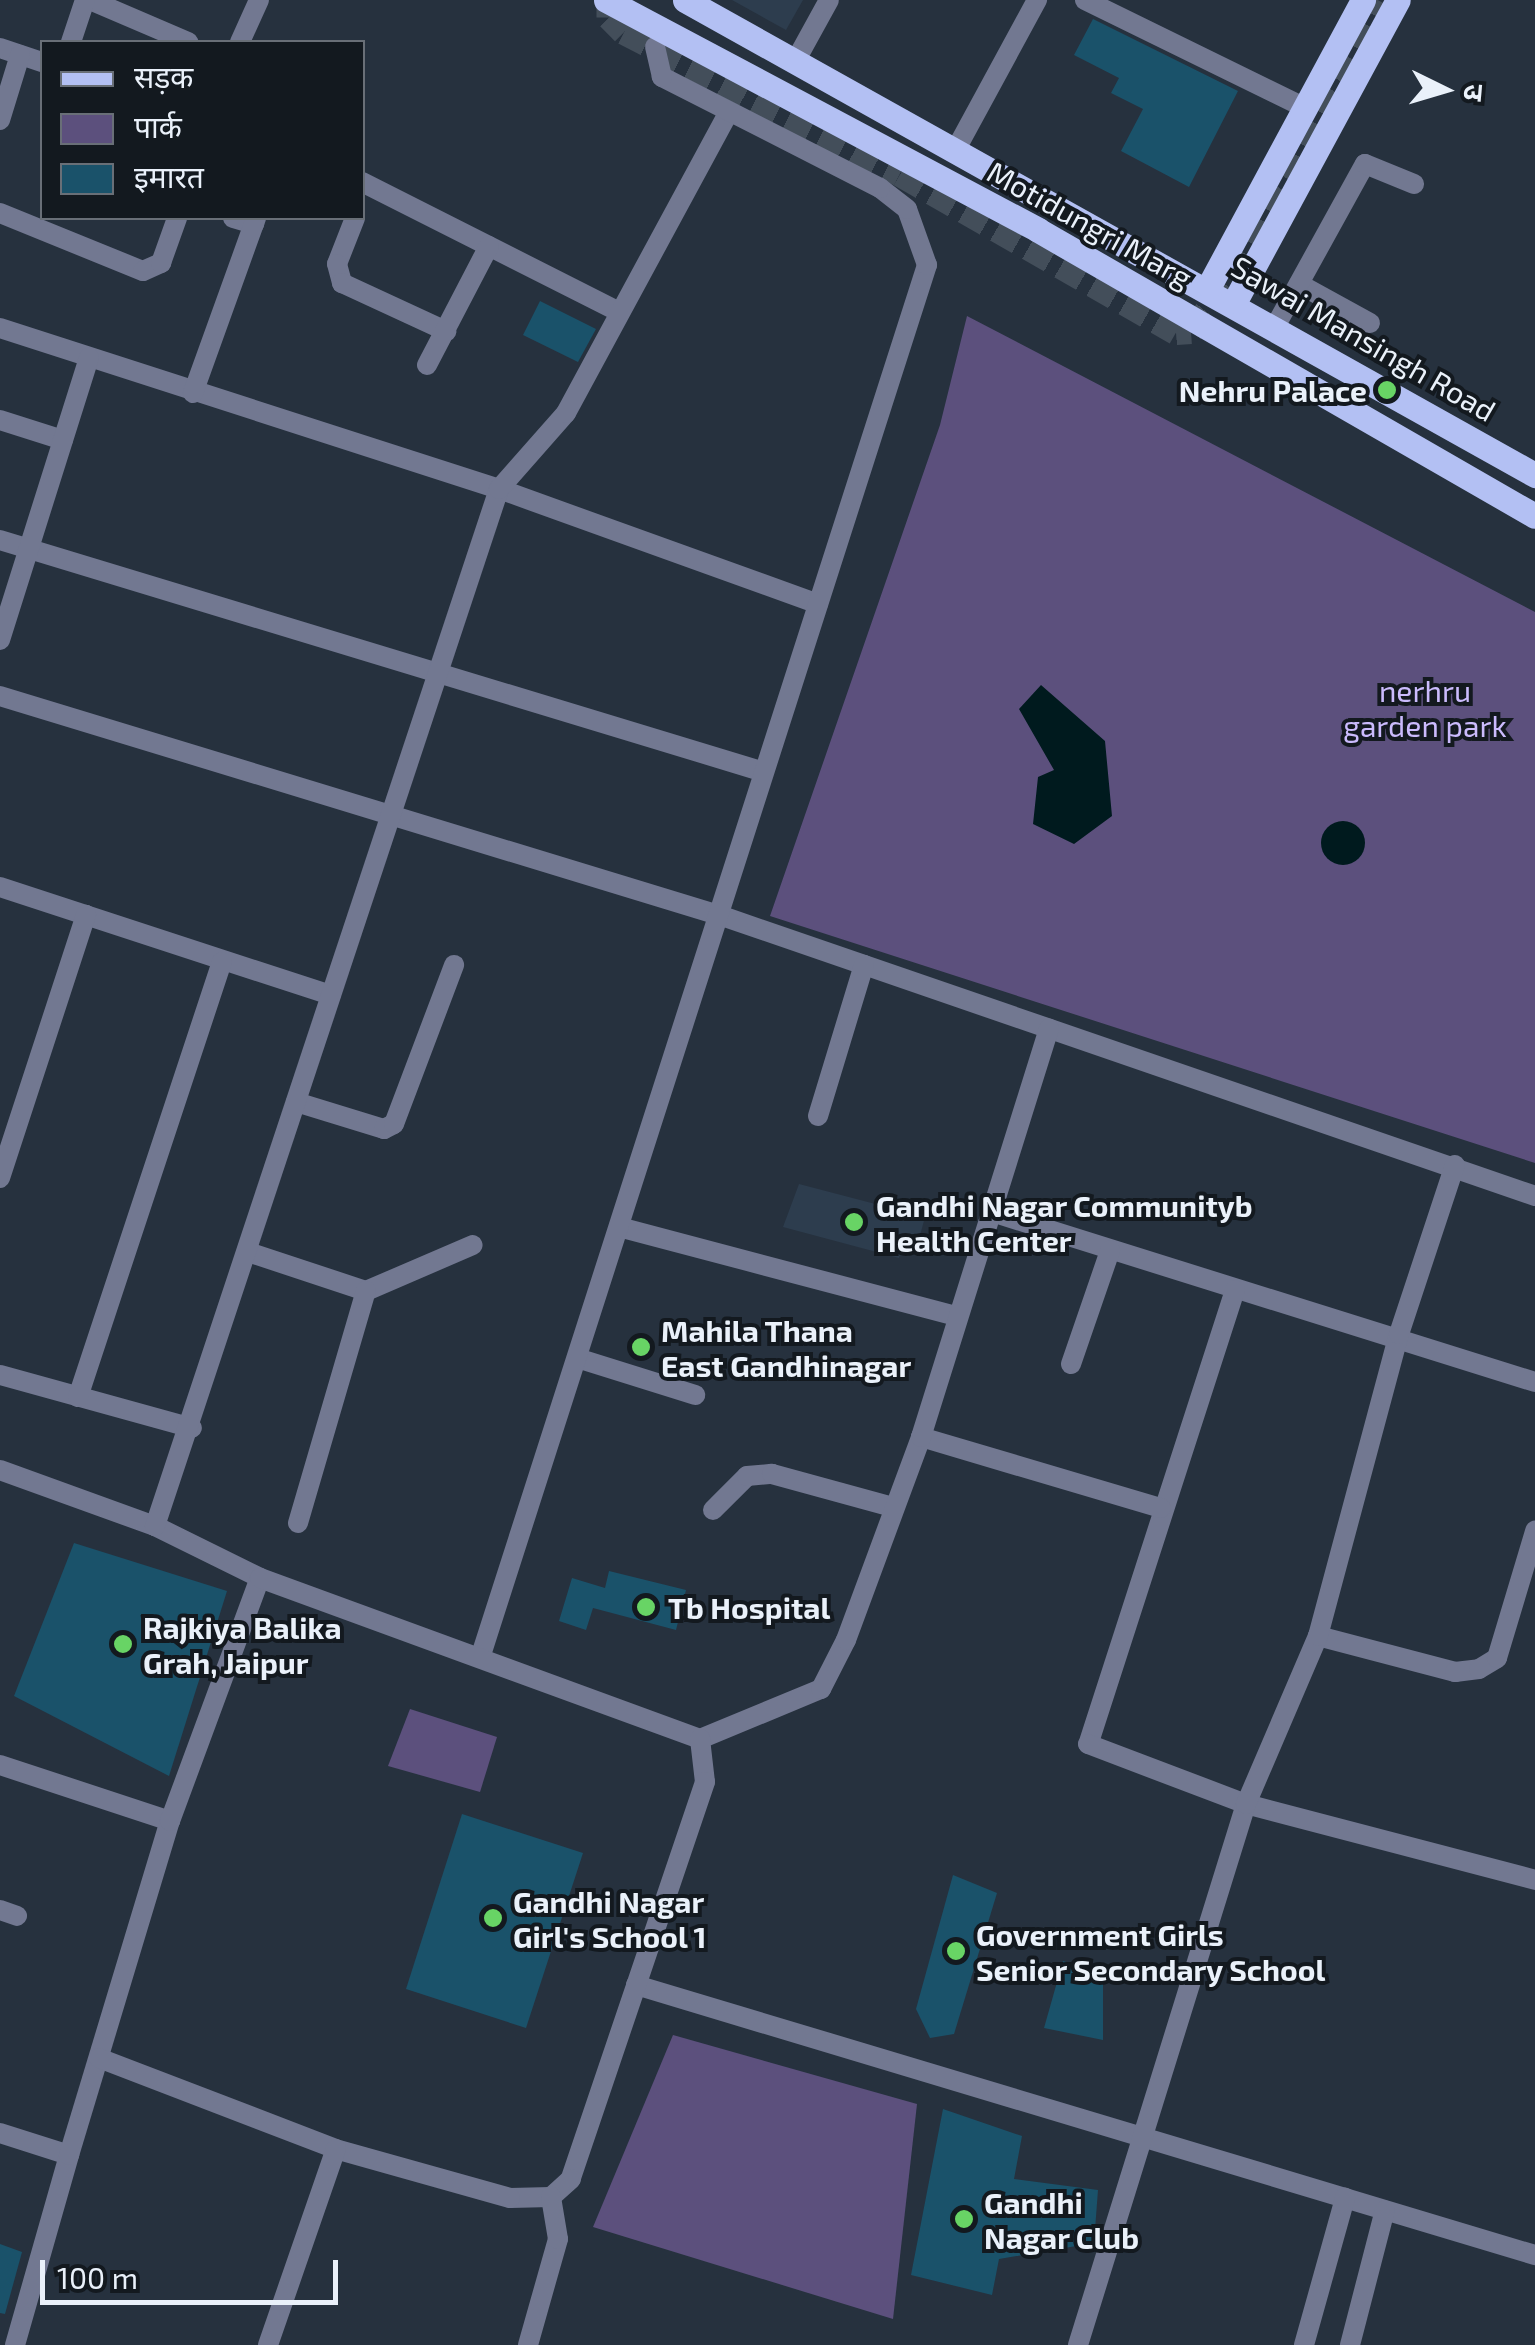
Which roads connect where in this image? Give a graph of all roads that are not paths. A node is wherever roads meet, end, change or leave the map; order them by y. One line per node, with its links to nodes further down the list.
1 (88, 0): 10 (street); 11 (street)
2 (259, 0): 12 (street)
3 (606, 0): 44 (main road, Motidungri Marg)
4 (685, 0): 15 (main road, Sawai Mansingh Road)
5 (830, 0): 15 (street)
6 (1037, 0): 20 (street)
7 (1085, 0): 17 (street)
8 (1363, 0): 17 (main road)
9 (1398, 0): 31 (main road)
10 (73, 40)
11 (183, 40)
12 (241, 40)
13 (655, 47): 18 (street)
14 (10, 51): 16 (street); 19 (street)
15 (796, 60): 20 (main road, Sawai Mansingh Road)
16 (40, 61)
17 (1305, 108): 30 (main road)
18 (729, 112): 32 (street); 47 (street)
19 (0, 120)
20 (955, 151): 30 (main road, Sawai Mansingh Road)
21 (1414, 184): 29 (street)
22 (365, 188): 28 (street)
23 (0, 213): 27 (street)
24 (175, 220): 27 (street)
25 (248, 220): 39 (street)
26 (354, 220): 36 (street)
27 (54, 225)
28 (489, 246): 32 (street); 36 (street)
29 (1298, 284): 33 (street); 34 (street)
30 (1208, 286): 31 (main road, Sawai Mansingh Road)
31 (1235, 301): 34 (main road, Sawai Mansingh Road)
32 (619, 312): 43 (street)
33 (1370, 323)
34 (1276, 325): 42 (main road, Sawai Mansingh Road)
35 (0, 328): 37 (street)
36 (446, 331): 38 (street)
37 (90, 358): 39 (street); 41 (street)
38 (427, 366)
39 (193, 393): 43 (street)
40 (0, 420): 41 (street)
41 (63, 440): 46 (street)
42 (1535, 475)
43 (499, 488): 47 (street); 49 (street)
44 (1535, 516)
45 (0, 540): 46 (street)
46 (28, 549): 48 (street); 49 (street)
47 (818, 604): 51 (street)
48 (0, 640)
49 (435, 673): 51 (street); 52 (street)
50 (0, 696): 52 (street)
51 (764, 772): 55 (street)
52 (394, 812): 55 (street); 59 (street)
53 (0, 887): 54 (street)
54 (86, 915): 56 (street); 64 (street)
55 (722, 916): 58 (street); 67 (street)
56 (222, 962): 59 (street); 80 (street)
57 (454, 965): 61 (street)
58 (864, 965): 60 (street); 62 (street)
59 (331, 995): 61 (street)
60 (1048, 1030): 63 (street); 66 (street)
61 (296, 1102): 70 (street)
62 (818, 1116)
63 (1455, 1165): 65 (street); 74 (street)
64 (0, 1178)
65 (1535, 1196)
66 (995, 1213): 69 (street); 73 (street)
67 (619, 1227): 73 (street); 75 (street)
68 (472, 1244): 72 (street)
69 (1110, 1251): 71 (street); 76 (street)
70 (248, 1252): 72 (street); 81 (street)
71 (1235, 1290): 74 (street); 85 (street)
72 (366, 1291): 87 (street)
73 (956, 1316): 82 (street)
74 (1399, 1334): 78 (street); 91 (street)
75 (577, 1358): 79 (street); 92 (street)
76 (1070, 1364)
77 (0, 1375): 80 (street)
78 (1535, 1382)
79 (695, 1395)
80 (78, 1397): 81 (street)
81 (192, 1428): 88 (street)
82 (921, 1437): 84 (street); 85 (street)
83 (0, 1470): 88 (street)
84 (894, 1508): 86 (street); 93 (street)
85 (1161, 1508): 95 (street)
86 (713, 1510)
87 (298, 1524)
88 (155, 1526): 90 (street)
89 (1535, 1535): 91 (street)
90 (260, 1578): 92 (street); 96 (street)
91 (1318, 1636): 95 (street)
92 (481, 1655): 93 (street)
93 (700, 1739): 98 (street)
94 (0, 1765): 96 (street)
95 (1246, 1804): 97 (street); 101 (street)
96 (170, 1821): 99 (street)
97 (1535, 1880)
98 (636, 1986): 101 (street); 104 (street)
99 (100, 2058): 102 (street); 103 (street)
100 (0, 2133): 103 (street)
101 (1141, 2136): 105 (street); 111 (street)
102 (336, 2149): 104 (street); 109 (street)
103 (69, 2155): 108 (street)
104 (551, 2197): 110 (street)
105 (1345, 2198): 106 (street); 112 (street)
106 (1384, 2210): 107 (street); 113 (street)
107 (1535, 2256)
108 (14, 2345)
109 (268, 2345)
110 (528, 2345)
111 (1078, 2345)
112 (1304, 2345)
113 (1350, 2345)

